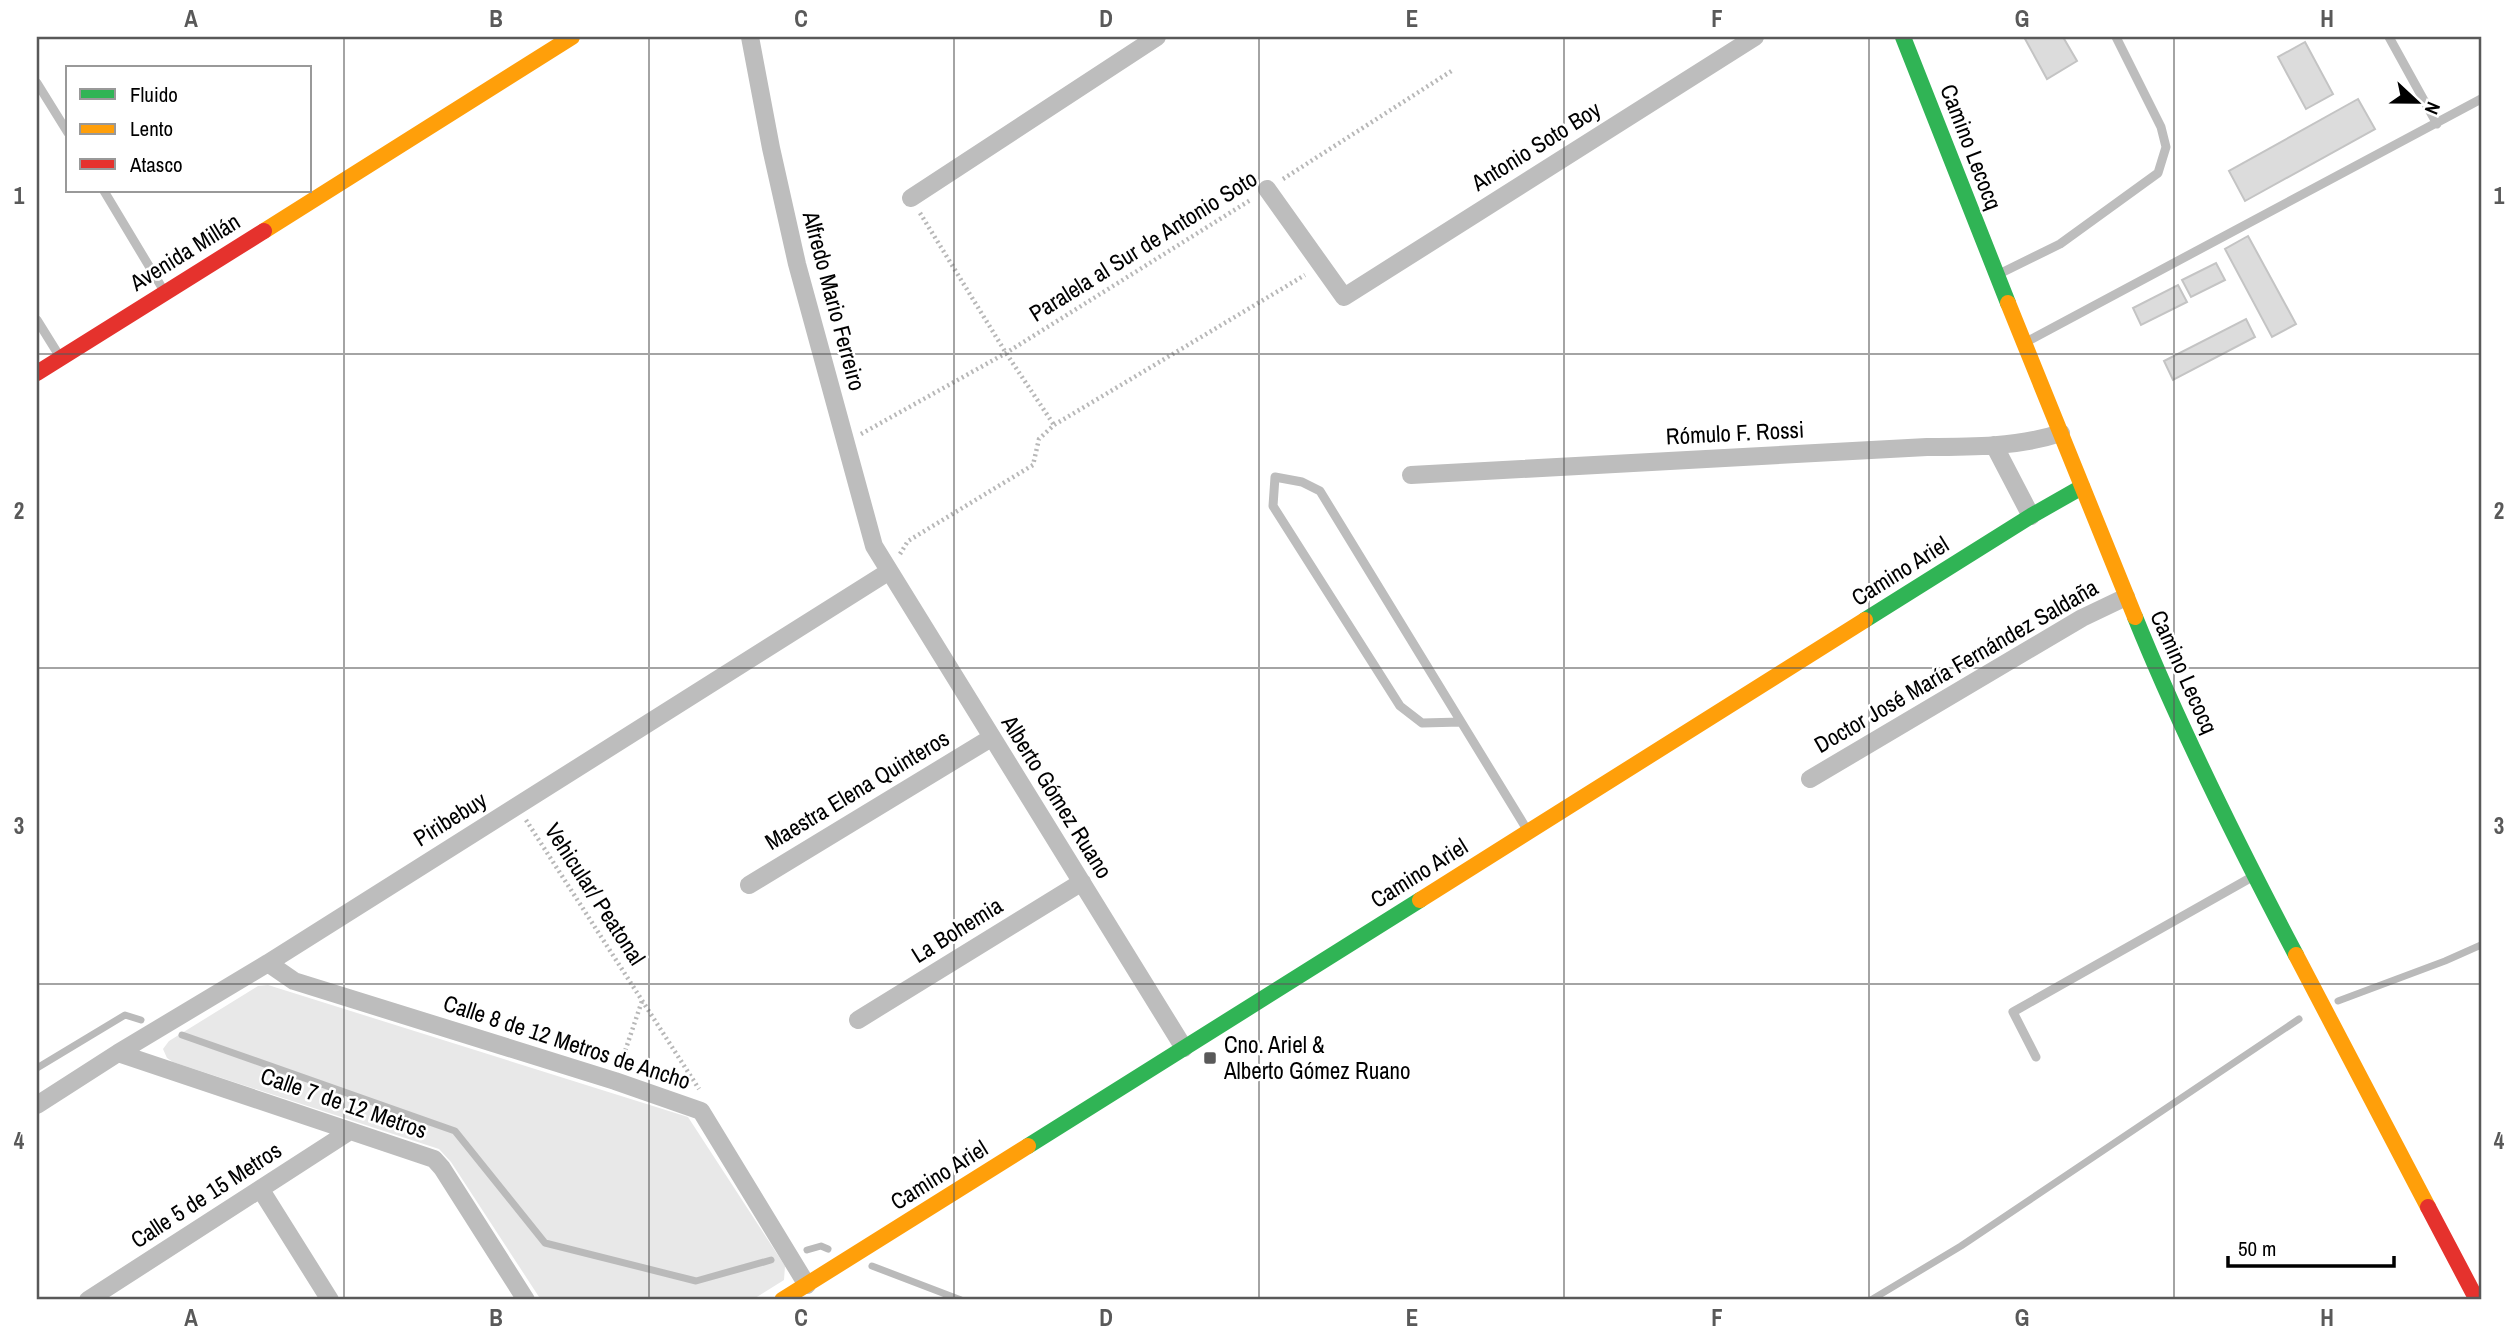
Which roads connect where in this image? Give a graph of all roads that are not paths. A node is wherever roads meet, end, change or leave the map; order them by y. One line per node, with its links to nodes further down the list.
1 (572, 37): 16 (street, Avenida Millán)
2 (750, 37): 26 (street, Alfredo Mario Ferreiro)
3 (1157, 37): 14 (street)
4 (1903, 37): 15 (street, Camino Lecocq)
5 (2116, 37): 15 (lane)
6 (2389, 37): 10 (lane)
7 (1752, 38): 12 (street, Antonio Soto Boy)
8 (37, 83): 11 (lane)
9 (2481, 99): 10 (lane)
10 (2437, 124): 18 (lane)
11 (66, 130)
12 (1267, 189)
13 (105, 192): 16 (lane)
14 (911, 198)
15 (1997, 275): 18 (street, Camino Lecocq)
16 (165, 292): 19 (street, Avenida Millán)
17 (37, 320): 19 (lane)
18 (2025, 343): 21 (street, Camino Lecocq)
19 (61, 358): 20 (street, Avenida Millán)
20 (37, 373)
21 (2061, 433): 22 (street, Rómulo F. Rossi); 24 (street, Camino Lecocq)
22 (1994, 445): 23 (street, Rómulo F. Rossi); 25 (street)
23 (1411, 475)
24 (2082, 487): 25 (street, Camino Ariel); 27 (street, Camino Lecocq)
25 (2031, 516): 31 (street, Camino Ariel)
26 (888, 572): 29 (street, Alberto Gómez Ruano); 35 (street, Piribebuy)
27 (2126, 597): 30 (street, Doctor José María Fernández Saldaña); 32 (street, Camino Lecocq)
28 (1461, 722): 28 (lane); 31 (lane)
29 (991, 738): 33 (street, Alberto Gómez Ruano); 34 (street, Maestra Elena Quinteros)
30 (1810, 779)
31 (1528, 832): 37 (street, Camino Ariel)
32 (2254, 876): 39 (lane); 48 (street, Camino Lecocq)
33 (1082, 883): 36 (street, La Bohemia); 37 (street, Alberto Gómez Ruano)
34 (749, 885)
35 (268, 963): 38 (street, Piribebuy); 43 (street, Calle 8 de 12 Metros de Ancho)
36 (858, 1020)
37 (1184, 1048): 43 (street, Camino Ariel)
38 (118, 1053): 40 (street, Piribebuy); 41 (street, Calle 7 de 12 Metros)
39 (2036, 1057)
40 (37, 1105)
41 (350, 1130): 42 (street, Calle 5 de 15 Metros); 46 (street, Calle 7 de 12 Metros)
42 (261, 1189): 44 (street, Calle 5 de 15 Metros); 45 (street)
43 (807, 1285): 47 (street, Camino Ariel)
44 (88, 1300)
45 (330, 1300)
46 (526, 1300)
47 (782, 1300)
48 (2477, 1300)

